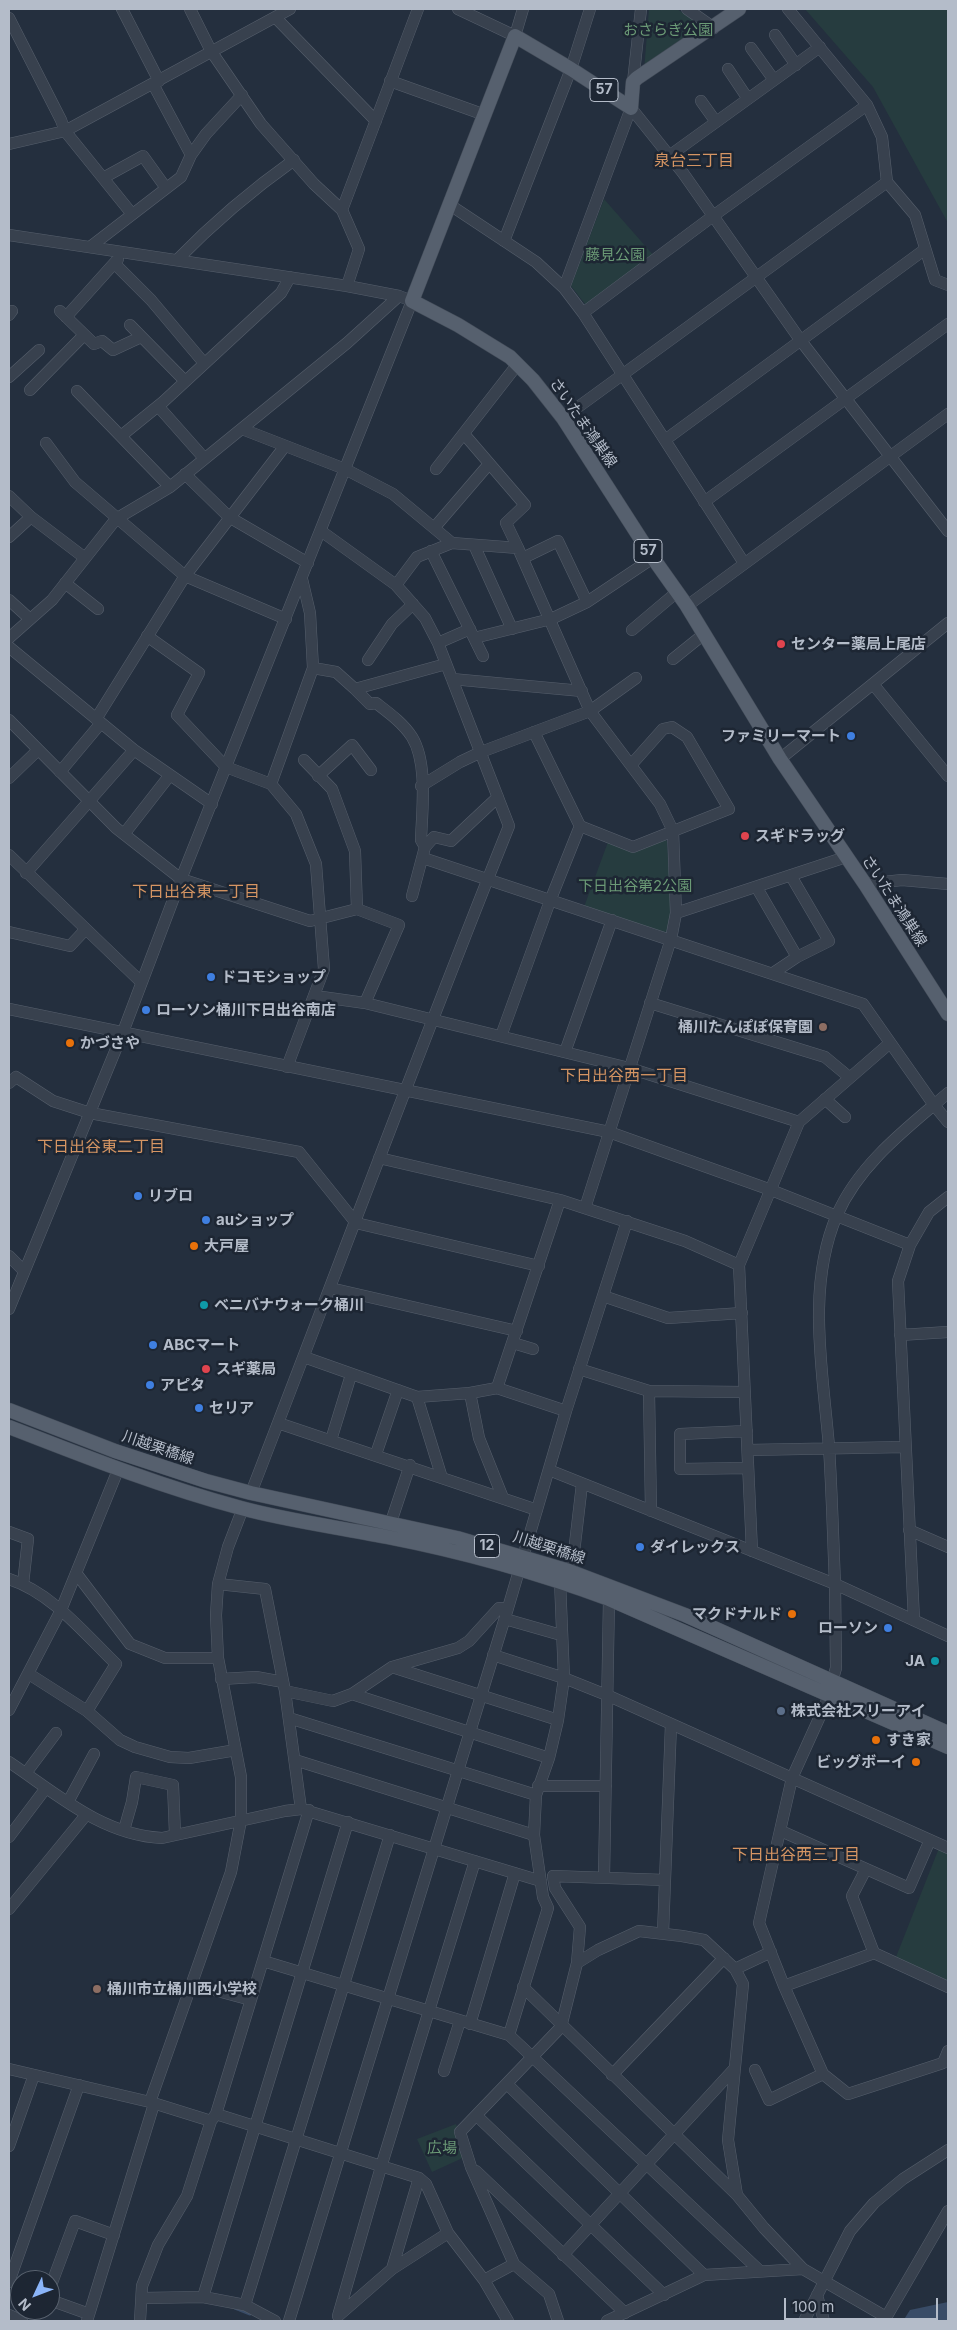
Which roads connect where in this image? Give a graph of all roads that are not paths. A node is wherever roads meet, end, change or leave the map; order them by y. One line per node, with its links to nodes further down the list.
1 (122, 9): 26 (street)
2 (190, 9): 19 (street)
3 (290, 9): 12 (street)
4 (418, 9): 24 (street)
5 (458, 9): 16 (street)
6 (523, 9): 16 (street)
7 (590, 9): 22 (street)
8 (641, 9): 25 (street)
9 (687, 9): 14 (street)
10 (739, 9): 14 (main road, 57)
11 (788, 9): 17 (street)
12 (275, 17): 19 (street); 33 (street)
13 (9, 18): 35 (street)
14 (714, 28): 25 (main road, 57)
15 (775, 35): 20 (street)
16 (515, 36): 22 (main road, 57); 32 (main road)
17 (820, 47): 20 (street); 30 (street)
18 (751, 48): 23 (street)
19 (211, 51): 26 (street); 27 (street)
20 (796, 65): 23 (street)
21 (728, 68): 28 (street)
22 (571, 69): 31 (main road, 57); 48 (street)
23 (774, 80): 28 (street)
24 (390, 81): 32 (street); 33 (street)
25 (633, 82): 31 (main road, 57)
26 (156, 83): 35 (street); 37 (street)
27 (242, 95): 37 (street); 39 (street)
28 (748, 99): 34 (street)
29 (701, 101): 34 (street)
30 (867, 105): 41 (street); 46 (street)
31 (631, 108): 38 (street); 58 (street)
32 (485, 114): 43 (main road)
33 (376, 121): 44 (street)
34 (716, 122): 38 (street)
35 (65, 131): 36 (street); 40 (street)
36 (9, 144)
37 (191, 155): 42 (street)
38 (669, 156): 46 (street)
39 (294, 160): 44 (street); 52 (street)
40 (103, 178): 42 (street); 45 (street)
41 (888, 182): 50 (street); 55 (street)
42 (166, 188): 45 (street)
43 (450, 205): 48 (street); 59 (main road)
44 (342, 210): 57 (street)
45 (132, 214): 49 (street)
46 (712, 216): 55 (street); 60 (street)
47 (9, 235): 49 (street)
48 (504, 241): 58 (street)
49 (90, 247): 51 (street)
50 (924, 250): 56 (street); 65 (street)
51 (124, 252): 52 (street); 53 (street)
52 (177, 260): 54 (street)
53 (114, 264): 63 (street); 67 (street)
54 (290, 277): 57 (street); 67 (street)
55 (756, 278): 65 (street); 69 (street)
56 (948, 285)
57 (347, 286): 59 (street)
58 (564, 288): 60 (street)
59 (406, 298): 68 (main road, さいたま鴻巣線 / 57); 78 (street); 88 (street)
60 (583, 313): 69 (street)
61 (948, 324): 74 (street)
62 (130, 326): 64 (street)
63 (84, 335): 64 (street); 72 (street)
64 (141, 337): 71 (street)
65 (800, 341): 74 (street); 81 (street)
66 (39, 350): 70 (street)
67 (204, 363): 71 (street)
68 (517, 365): 77 (main road, さいたま鴻巣線 / 57); 79 (street)
69 (623, 375): 77 (street); 81 (street)
70 (9, 377)
71 (185, 381): 75 (street)
72 (30, 390)
73 (77, 391): 80 (street)
74 (845, 399): 84 (street); 92 (street)
75 (158, 406): 80 (street); 85 (street)
76 (948, 414): 84 (street)
77 (563, 418): 105 (main road, さいたま鴻巣線 / 57)
78 (242, 429): 83 (street); 85 (street)
79 (464, 434): 86 (street); 87 (street)
80 (120, 436): 90 (street)
81 (665, 440): 92 (street)
82 (46, 443): 95 (street)
83 (285, 446): 88 (street); 94 (street)
84 (889, 457): 98 (street); 107 (street)
85 (204, 458): 89 (street)
86 (489, 464): 96 (street); 103 (street)
87 (436, 468)
88 (345, 469): 96 (street); 97 (street)
89 (185, 474): 90 (street); 94 (street)
90 (170, 487): 95 (street)
91 (9, 496): 93 (street)
92 (704, 502): 107 (street)
93 (31, 517): 99 (street); 104 (street)
94 (229, 517): 106 (street); 108 (street)
95 (116, 519): 104 (street); 108 (street)
96 (434, 528): 100 (street)
97 (321, 531): 106 (street); 111 (street)
98 (948, 531)
99 (9, 537)
100 (452, 543): 101 (street); 102 (street)
101 (474, 545): 103 (street); 122 (street)
102 (431, 551): 111 (street); 124 (street)
103 (520, 553): 114 (street); 120 (street)
104 (85, 558): 110 (street)
105 (653, 558): 112 (main road, さいたま鴻巣線 / 57); 114 (street)
106 (308, 563): 109 (street)
107 (744, 563): 116 (street)
108 (185, 576): 119 (street); 126 (street)
109 (302, 579): 119 (street); 134 (street)
110 (65, 583): 117 (street); 118 (street)
111 (396, 585): 115 (street)
112 (677, 592): 116 (main road, さいたま鴻巣線 / 57); 123 (street)
113 (9, 600): 118 (street)
114 (587, 602): 120 (street)
115 (413, 604): 128 (street); 132 (street)
116 (687, 606): 125 (main road, さいたま鴻巣線 / 57)
117 (98, 609)
118 (30, 619): 127 (street)
119 (286, 619): 150 (street)
120 (551, 619): 122 (street); 139 (street)
121 (948, 623): 137 (street)
122 (512, 629): 124 (street)
123 (632, 630)
124 (472, 634): 128 (street); 130 (street)
125 (704, 634): 131 (street); 147 (main road, さいたま鴻巣線 / 57)
126 (147, 636): 142 (street); 150 (street)
127 (9, 638)
128 (438, 643): 133 (street)
129 (9, 648): 142 (street)
130 (483, 656)
131 (673, 659)
132 (368, 660)
133 (446, 664): 136 (street); 138 (street)
134 (313, 668): 138 (street); 157 (street)
135 (636, 678): 140 (street)
136 (452, 679): 139 (street); 146 (street)
137 (873, 684): 147 (street); 155 (street)
138 (355, 689): 158 (street)
139 (582, 691): 140 (street)
140 (590, 711): 143 (street); 149 (street)
141 (9, 720): 144 (street)
142 (98, 721): 145 (street); 152 (street)
143 (534, 732): 146 (street); 162 (street)
144 (38, 750): 152 (street); 156 (street)
145 (134, 750): 153 (street); 160 (street)
146 (481, 752): 158 (street); 159 (street)
147 (780, 759): 167 (main road, さいたま鴻巣線 / 57)
148 (304, 760): 154 (street)
149 (631, 765): 163 (street); 163 (street)
150 (226, 767): 157 (street); 161 (street)
151 (371, 770): 154 (street)
152 (60, 772): 160 (street)
153 (170, 775): 161 (street); 164 (street)
154 (318, 776): 177 (street)
155 (948, 776)
156 (9, 778)
157 (271, 784): 179 (street)
158 (421, 786): 165 (street)
159 (498, 797): 165 (street); 171 (street)
160 (88, 800): 164 (street); 168 (street)
161 (212, 804): 170 (street)
162 (580, 826): 163 (street); 176 (street)
163 (674, 831): 178 (street)
164 (124, 834): 170 (street)
165 (424, 852): 171 (street); 175 (street)
166 (9, 855): 168 (street)
167 (846, 858): 169 (street); 172 (main road, さいたま鴻巣線 / 57)
168 (26, 873): 181 (street)
169 (791, 876): 174 (street); 184 (street)
170 (181, 879): 179 (street); 186 (street)
171 (487, 879): 176 (street); 192 (street)
172 (865, 884): 173 (street); 191 (main road, さいたま鴻巣線 / 57)
173 (948, 884)
174 (757, 888): 178 (street); 184 (street)
175 (412, 896)
176 (550, 901): 180 (street); 194 (street)
177 (357, 909): 179 (street); 188 (street)
178 (676, 913): 183 (street)
179 (320, 919): 187 (street)
180 (612, 920): 183 (street); 196 (street)
181 (85, 930): 182 (street); 186 (street)
182 (9, 932)
183 (671, 939): 185 (street); 189 (street)
184 (797, 958): 185 (street)
185 (773, 973): 195 (street)
186 (141, 982): 193 (street)
187 (315, 996): 188 (street); 197 (street)
188 (365, 1003): 192 (street)
189 (650, 1003): 198 (street); 199 (street)
190 (9, 1009): 193 (street)
191 (948, 1014)
192 (432, 1020): 194 (street); 201 (street)
193 (123, 1032): 197 (street); 205 (street)
194 (501, 1036): 196 (street)
195 (890, 1043): 199 (street); 204 (street)
196 (565, 1052): 198 (street)
197 (287, 1067): 201 (street)
198 (629, 1068): 207 (street); 209 (street)
199 (849, 1077): 203 (street)
200 (9, 1083): 205 (street)
201 (404, 1090): 209 (street); 210 (street)
202 (948, 1092): 204 (street)
203 (825, 1099): 206 (street); 207 (street)
204 (934, 1105): 208 (street); 215 (street)
205 (90, 1113): 217 (street); 222 (street)
206 (845, 1117)
207 (799, 1122): 211 (street)
208 (948, 1122)
209 (609, 1132): 211 (street); 214 (street)
210 (379, 1158): 213 (street); 217 (street)
211 (771, 1190): 215 (street); 220 (street)
212 (948, 1196): 218 (street)
213 (560, 1200): 214 (street); 221 (street)
214 (585, 1208): 216 (street)
215 (837, 1215): 218 (street); 248 (street)
216 (627, 1221): 220 (street); 224 (street)
217 (356, 1223): 221 (street); 223 (street)
218 (910, 1245): 229 (street)
219 (9, 1256): 222 (street)
220 (739, 1265): 226 (street)
221 (539, 1266): 227 (street)
222 (24, 1271): 225 (street)
223 (330, 1288): 227 (street); 232 (street)
224 (603, 1296): 226 (street); 233 (street)
225 (9, 1309)
226 (742, 1313): 238 (street)
227 (517, 1331): 230 (street)
228 (948, 1332): 229 (street)
229 (900, 1335): 247 (street)
230 (513, 1343): 231 (street); 235 (street)
231 (533, 1349)
232 (304, 1357): 234 (street); 243 (street)
233 (579, 1369): 237 (street); 242 (street)
234 (351, 1375): 236 (street); 246 (street)
235 (498, 1388): 239 (street); 242 (street)
236 (398, 1390): 240 (street); 250 (street)
237 (649, 1391): 238 (street); 261 (street)
238 (745, 1392): 245 (street)
239 (470, 1393): 240 (street); 258 (street)
240 (417, 1397): 255 (street)
241 (9, 1410): 257 (main road, 川越栗橋線 / 12)
242 (566, 1411): 254 (street)
243 (278, 1423): 246 (street); 257 (street)
244 (9, 1427): 253 (main road, 川越栗橋線 / 12)
245 (747, 1431): 249 (street); 252 (street)
246 (331, 1440): 250 (street)
247 (906, 1447): 248 (street); 263 (street)
248 (829, 1449): 249 (street); 273 (street)
249 (748, 1450): 252 (street)
250 (376, 1454): 251 (street)
251 (410, 1465): 255 (street); 262 (street)
252 (748, 1468): 266 (street)
253 (118, 1470): 259 (main road, 川越栗橋線 / 12); 268 (street)
254 (549, 1470): 256 (street); 260 (street)
255 (442, 1478): 258 (street)
256 (582, 1484): 261 (street); 269 (street)
257 (251, 1493): 262 (main road, 川越栗橋線 / 12)
258 (502, 1498): 260 (street)
259 (242, 1508): 267 (main road, 川越栗橋線 / 12); 272 (street)
260 (537, 1510): 267 (street)
261 (651, 1511): 266 (street)
262 (391, 1522): 267 (main road, 川越栗橋線 / 12)
263 (909, 1530): 265 (street); 277 (street)
264 (9, 1532): 271 (street)
265 (948, 1547)
266 (752, 1551): 273 (street)
267 (521, 1561): 269 (main road, 川越栗橋線 / 12); 276 (street)
268 (76, 1574): 275 (street); 281 (street)
269 (565, 1576): 274 (main road, 川越栗橋線 / 12); 278 (street); 286 (main road, 川越栗橋線 / 12)
270 (9, 1579): 271 (street)
271 (23, 1584): 275 (street)
272 (218, 1584): 281 (street); 287 (street)
273 (835, 1584): 277 (street); 286 (street)
274 (609, 1599): 289 (main road, 川越栗橋線 / 12); 291 (street)
275 (61, 1610): 283 (street); 293 (street)
276 (506, 1613): 278 (street); 280 (street); 282 (street)
277 (914, 1620): 279 (street)
278 (562, 1635): 284 (street)
279 (948, 1636)
280 (494, 1655): 284 (street); 290 (street)
281 (218, 1658): 285 (street)
282 (392, 1667): 288 (street); 290 (street)
283 (29, 1674): 292 (street); 293 (street)
284 (564, 1678): 291 (street); 295 (street)
285 (221, 1679): 287 (street); 301 (street)
286 (834, 1680): 289 (street); 298 (main road, 川越栗橋線 / 12)
287 (284, 1687): 288 (street); 294 (street)
288 (352, 1694): 297 (street)
289 (829, 1694): 300 (main road, 川越栗橋線 / 12); 308 (street)
290 (481, 1695): 295 (street); 297 (street)
291 (609, 1696): 296 (street); 309 (street)
292 (9, 1710)
293 (87, 1712): 301 (street)
294 (289, 1718): 304 (street); 306 (street)
295 (558, 1720): 303 (street)
296 (671, 1724): 308 (street); 331 (street)
297 (469, 1733): 303 (street); 306 (street)
298 (948, 1733)
299 (56, 1734): 307 (street)
300 (948, 1747)
301 (236, 1750): 316 (street)
302 (94, 1754): 312 (street)
303 (549, 1758): 311 (street)
304 (294, 1760): 313 (street); 314 (street)
305 (9, 1762): 307 (street)
306 (458, 1770): 311 (street); 313 (street)
307 (26, 1773): 310 (street)
308 (792, 1778): 319 (street); 324 (street)
309 (606, 1786): 311 (street); 330 (street)
310 (46, 1788): 312 (street); 323 (street)
311 (537, 1790): 322 (street)
312 (68, 1802): 315 (street)
313 (446, 1808): 322 (street); 325 (street)
314 (305, 1810): 316 (street); 317 (street); 338 (street)
315 (86, 1816): 318 (street); 333 (street)
316 (241, 1820): 320 (street); 342 (street)
317 (348, 1822): 321 (street); 341 (street)
318 (124, 1830): 320 (street); 320 (street)
319 (781, 1830): 328 (street); 335 (street)
320 (175, 1834)
321 (390, 1835): 325 (street); 343 (street)
322 (534, 1836): 332 (street)
323 (9, 1837)
324 (930, 1840): 326 (street); 328 (street)
325 (433, 1848): 327 (street); 347 (street)
326 (948, 1848)
327 (475, 1861): 329 (street); 349 (street)
328 (866, 1869): 336 (street)
329 (515, 1873): 332 (street); 350 (street)
330 (604, 1878): 331 (street); 339 (street)
331 (665, 1880): 334 (street)
332 (541, 1881): 346 (street)
333 (9, 1909)
334 (663, 1933): 337 (street); 339 (street)
335 (771, 1952): 340 (street); 344 (street)
336 (874, 1954): 344 (street); 345 (street)
337 (724, 1958): 340 (street); 362 (street)
338 (263, 1961): 341 (street); 348 (street)
339 (577, 1963): 351 (street)
340 (735, 1969): 356 (street)
341 (302, 1973): 343 (street); 368 (street)
342 (192, 1984): 348 (street); 365 (street)
343 (344, 1985): 347 (street); 370 (street)
344 (784, 1986): 360 (street)
345 (948, 1986)
346 (523, 1987): 351 (street); 352 (street)
347 (387, 1998): 349 (street); 373 (street)
348 (251, 2000): 367 (street)
349 (428, 2011): 350 (street); 376 (street)
350 (465, 2022): 352 (street); 358 (street)
351 (561, 2026): 354 (street); 362 (street)
352 (509, 2036): 354 (street)
353 (948, 2052): 355 (street)
354 (533, 2058): 363 (street); 374 (street)
355 (945, 2064): 360 (street)
356 (735, 2068): 369 (street); 379 (street)
357 (9, 2069): 361 (street)
358 (444, 2070)
359 (755, 2070): 360 (street)
360 (823, 2074)
361 (34, 2075): 364 (street); 371 (street)
362 (612, 2075): 369 (street)
363 (508, 2084): 366 (street); 378 (street)
364 (79, 2085): 365 (street); 385 (street)
365 (152, 2103): 367 (street); 383 (street)
366 (477, 2116): 375 (street); 381 (street)
367 (214, 2117): 368 (street); 398 (street)
368 (255, 2126): 370 (street); 397 (street)
369 (675, 2134): 374 (street); 379 (street)
370 (296, 2140): 373 (street); 400 (street)
371 (9, 2146)
372 (948, 2150): 394 (street)
373 (339, 2153): 376 (street); 409 (street)
374 (647, 2164): 378 (street); 390 (street)
375 (471, 2166): 384 (street); 386 (street)
376 (380, 2167): 377 (street); 404 (street)
377 (419, 2178): 382 (street); 387 (street)
378 (621, 2193): 381 (street); 391 (street)
379 (738, 2195): 388 (street)
380 (948, 2211): 405 (street)
381 (591, 2225): 384 (street); 395 (street)
382 (448, 2233): 387 (street); 392 (street)
383 (114, 2234): 389 (street); 403 (street)
384 (563, 2255): 401 (street)
385 (12, 2260): 393 (street)
386 (514, 2264): 392 (street); 411 (street)
387 (392, 2269): 404 (street)
388 (803, 2269): 390 (street); 394 (street)
389 (57, 2270)
390 (760, 2271): 391 (street)
391 (704, 2274): 395 (street)
392 (484, 2280): 410 (street)
393 (9, 2282)
394 (824, 2282): 396 (street); 405 (street)
395 (664, 2295): 401 (street)
396 (817, 2295): 413 (street); 414 (street)
397 (203, 2297): 398 (street); 400 (street)
398 (142, 2298): 407 (street)
399 (60, 2305): 403 (street)
400 (245, 2305): 408 (street)
401 (625, 2313): 412 (street)
402 (9, 2316): 406 (street)
403 (88, 2318)
404 (335, 2319)
405 (885, 2319)
406 (22, 2321)
407 (140, 2321)
408 (276, 2321)
409 (289, 2321)
410 (508, 2321)
411 (558, 2321)
412 (607, 2321)
413 (804, 2321)
414 (824, 2321)

